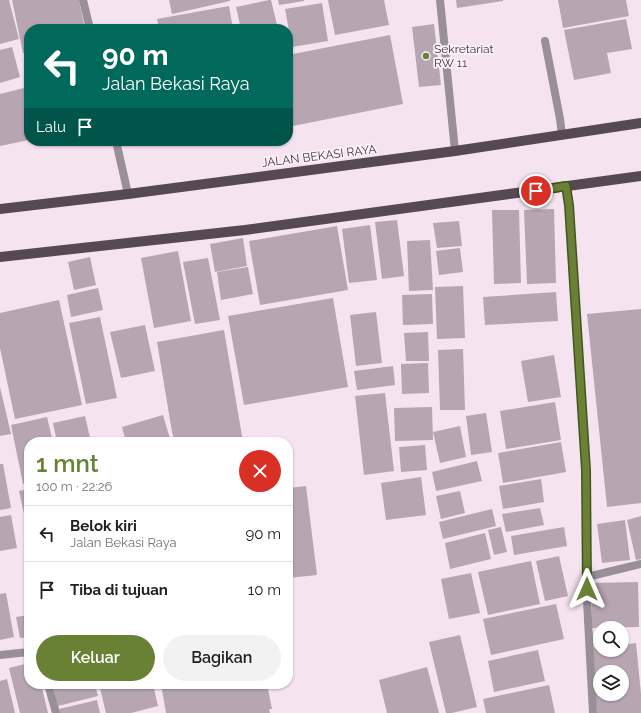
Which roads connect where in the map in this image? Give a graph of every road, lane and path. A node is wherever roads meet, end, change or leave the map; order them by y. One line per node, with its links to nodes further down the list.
1 (83, 0): 3 (street)
2 (440, 0): 8 (street)
3 (89, 24)
4 (544, 41): 6 (street)
5 (641, 123): 6 (main road, JALAN BEKASI RAYA)
6 (562, 135): 8 (main road, JALAN BEKASI RAYA)
7 (117, 146): 11 (street)
8 (455, 151): 11 (main road, JALAN BEKASI RAYA)
9 (641, 176): 10 (main road)
10 (566, 186): 13 (main road); 15 (street)
11 (128, 194): 12 (main road, JALAN BEKASI RAYA)
12 (0, 209)
13 (0, 257)
14 (641, 564): 15 (street)
15 (587, 577): 20 (street)
16 (24, 653): 17 (street)
17 (0, 655)
18 (49, 689): 19 (street)
19 (56, 713)
20 (593, 713)

